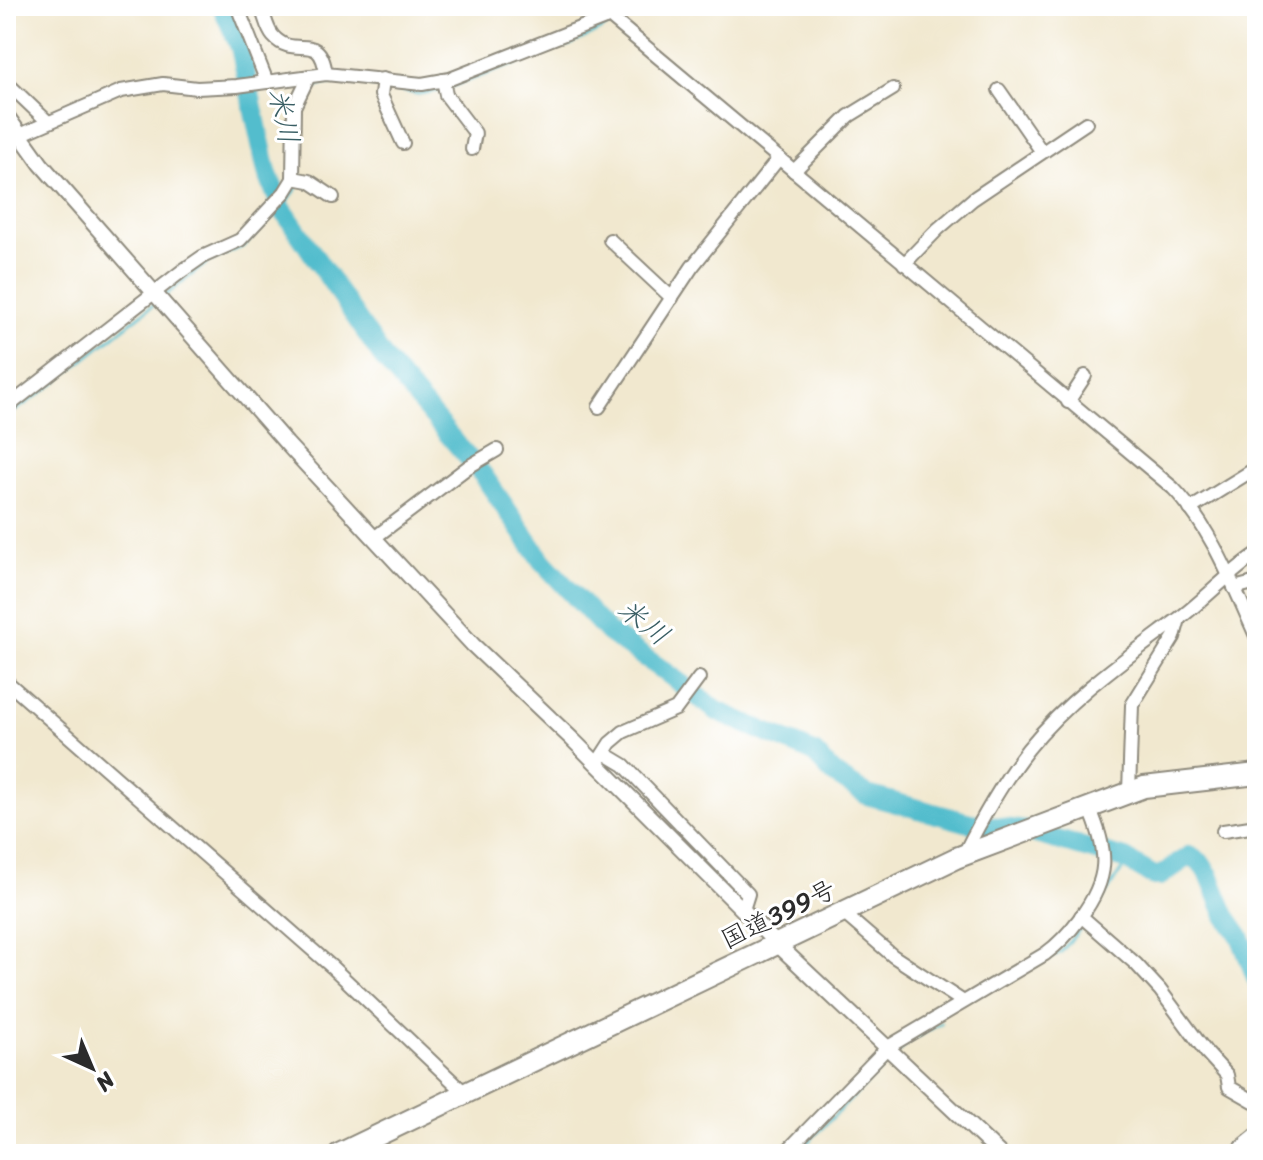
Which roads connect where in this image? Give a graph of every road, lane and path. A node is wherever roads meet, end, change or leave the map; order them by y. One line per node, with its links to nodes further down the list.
1 (237, 6): 9 (street)
2 (260, 6): 6 (street)
3 (581, 6): 5 (street)
4 (624, 6): 5 (street)
5 (612, 20): 11 (street); 21 (street)
6 (326, 74): 7 (street); 10 (street)
7 (309, 76): 9 (street); 23 (street)
8 (6, 82): 15 (street)
9 (265, 82): 15 (street)
10 (382, 84): 11 (street); 18 (street)
11 (444, 85): 19 (street)
12 (893, 89): 22 (street)
13 (999, 90): 20 (street)
14 (6, 115): 17 (street)
15 (48, 122): 17 (street)
16 (1086, 123): 20 (street)
17 (13, 138): 27 (street)
18 (403, 143)
19 (472, 149)
20 (1042, 152): 26 (street)
21 (779, 158): 22 (street); 28 (street)
22 (794, 171): 26 (street)
23 (297, 179): 24 (street); 27 (street)
24 (333, 197)
25 (610, 240): 28 (street)
26 (904, 264): 30 (street)
27 (155, 294): 32 (street); 36 (street)
28 (672, 298): 31 (street)
29 (1085, 376): 30 (street)
30 (1068, 402): 35 (street)
31 (599, 407)
32 (6, 408)
33 (497, 450): 36 (street)
34 (1253, 470): 35 (street)
35 (1190, 509): 38 (street)
36 (374, 538): 45 (street)
37 (1257, 554): 38 (street)
38 (1228, 575): 40 (street); 41 (street)
39 (1257, 582): 40 (street)
40 (1234, 588): 42 (street)
41 (1179, 619): 47 (street); 51 (street)
42 (1257, 638)
43 (6, 681): 57 (street)
44 (693, 686): 45 (street)
45 (600, 758): 54 (street)
46 (1257, 774): 47 (highway, 国道399号)
47 (1129, 791): 48 (highway, 国道399号)
48 (1089, 807): 51 (highway, 国道399号); 53 (street)
49 (1257, 826): 50 (street)
50 (1223, 831)
51 (963, 855): 52 (highway, 国道399号)
52 (842, 912): 54 (highway, 国道399号); 55 (street)
53 (1085, 920): 55 (street); 58 (street)
54 (776, 943): 56 (street); 57 (highway, 国道399号)
55 (962, 1001): 56 (street)
56 (893, 1053): 61 (street); 62 (street)
57 (465, 1093): 60 (highway, 国道399号)
58 (1257, 1103)
59 (1257, 1137): 63 (main road)
60 (339, 1154)
61 (784, 1154)
62 (1000, 1154)
63 (1236, 1154)

